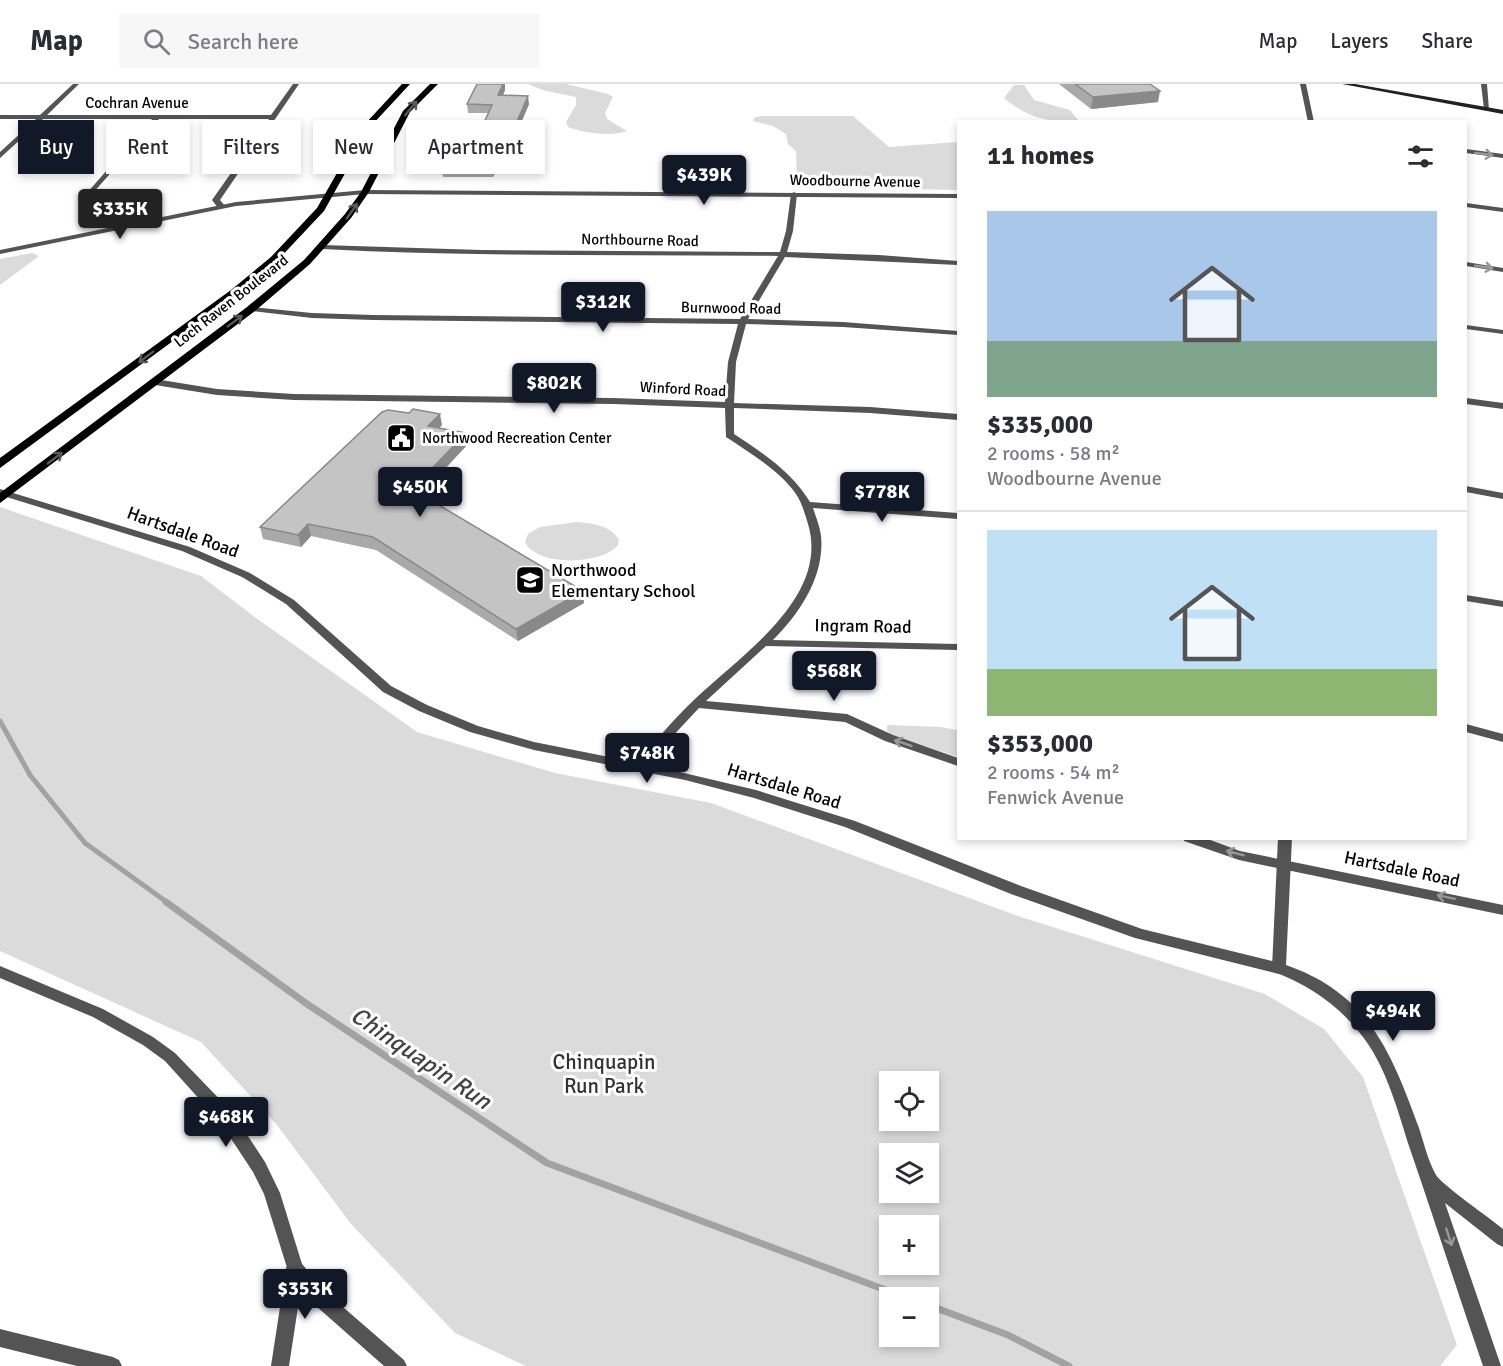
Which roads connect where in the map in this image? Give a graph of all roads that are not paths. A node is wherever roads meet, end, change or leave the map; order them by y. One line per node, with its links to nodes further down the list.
1 (76, 84): 11 (street)
2 (296, 84): 13 (street)
3 (406, 84): 19 (main road, Loch Raven Boulevard)
4 (434, 84): 18 (main road, Loch Raven Boulevard, one-way to 4)
5 (1303, 84): 14 (street)
6 (1345, 84): 8 (main road)
7 (1484, 84): 8 (street)
8 (1487, 109): 9 (main road)
9 (1503, 112)
10 (0, 117): 11 (street, Cochran Avenue)
11 (42, 117): 12 (street, Cochran Avenue); 16 (street)
12 (157, 117): 13 (street, Cochran Avenue); 25 (street)
13 (274, 117): 23 (street)
14 (1311, 120)
15 (1467, 151): 17 (street, one-way to 17)
16 (0, 156)
17 (1503, 156)
18 (365, 192): 19 (street, Woodbourne Avenue); 20 (street, Woodbourne Avenue); 26 (main road, Loch Raven Boulevard, one-way to 18)
19 (331, 194): 23 (street, Woodbourne Avenue); 37 (main road, Loch Raven Boulevard)
20 (794, 194): 21 (street, Woodbourne Avenue); 28 (street)
21 (957, 196)
22 (1467, 205): 24 (street)
23 (221, 206): 25 (street, Woodbourne Avenue)
24 (1503, 210)
25 (112, 228): 27 (street, Woodbourne Avenue)
26 (322, 247): 28 (street, Northbourne Road); 32 (main road, Loch Raven Boulevard)
27 (0, 252)
28 (782, 255): 29 (street, Northbourne Road); 33 (street)
29 (957, 263)
30 (1467, 264): 31 (street, one-way to 31)
31 (1503, 270)
32 (251, 309): 33 (street, Burnwood Road); 37 (main road, Loch Raven Boulevard, one-way to 32)
33 (743, 321): 36 (street, Burnwood Road); 41 (street)
34 (1467, 327): 35 (street)
35 (1503, 332)
36 (957, 333)
37 (187, 342): 38 (main road, Loch Raven Boulevard); 43 (main road, Loch Raven Boulevard, one-way to 43)
38 (155, 382): 41 (street, Winford Road); 45 (main road, Loch Raven Boulevard, one-way to 38)
39 (1467, 401): 40 (street)
40 (1503, 406)
41 (729, 407): 42 (street, Winford Road); 47 (street)
42 (957, 417)
43 (0, 464)
44 (1467, 489): 46 (street)
45 (3, 495): 57 (street, Hartsdale Road)
46 (1503, 496)
47 (807, 505): 48 (street); 51 (street)
48 (957, 516)
49 (1467, 598): 50 (street)
50 (1503, 604)
51 (767, 643): 52 (street, Ingram Road); 53 (street)
52 (957, 647)
53 (696, 704): 56 (street, one-way to 53); 57 (street)
54 (1467, 728): 55 (street)
55 (1503, 738)
56 (957, 762)
57 (642, 767): 62 (street, Hartsdale Road)
58 (1195, 840): 60 (street, Hartsdale Road, one-way to 58)
59 (1284, 840): 60 (street)
60 (1284, 862): 61 (street, Hartsdale Road, one-way to 60); 62 (street)
61 (1503, 910)
62 (1279, 968): 64 (street, Hartsdale Road)
63 (0, 972): 66 (street)
64 (1430, 1182): 65 (street); 71 (street, Hartsdale Road, one-way to 71)
65 (1503, 1239)
66 (295, 1268): 69 (street); 70 (street)
67 (0, 1338): 68 (street)
68 (113, 1366)
69 (280, 1366)
70 (398, 1366)
71 (1492, 1366)

